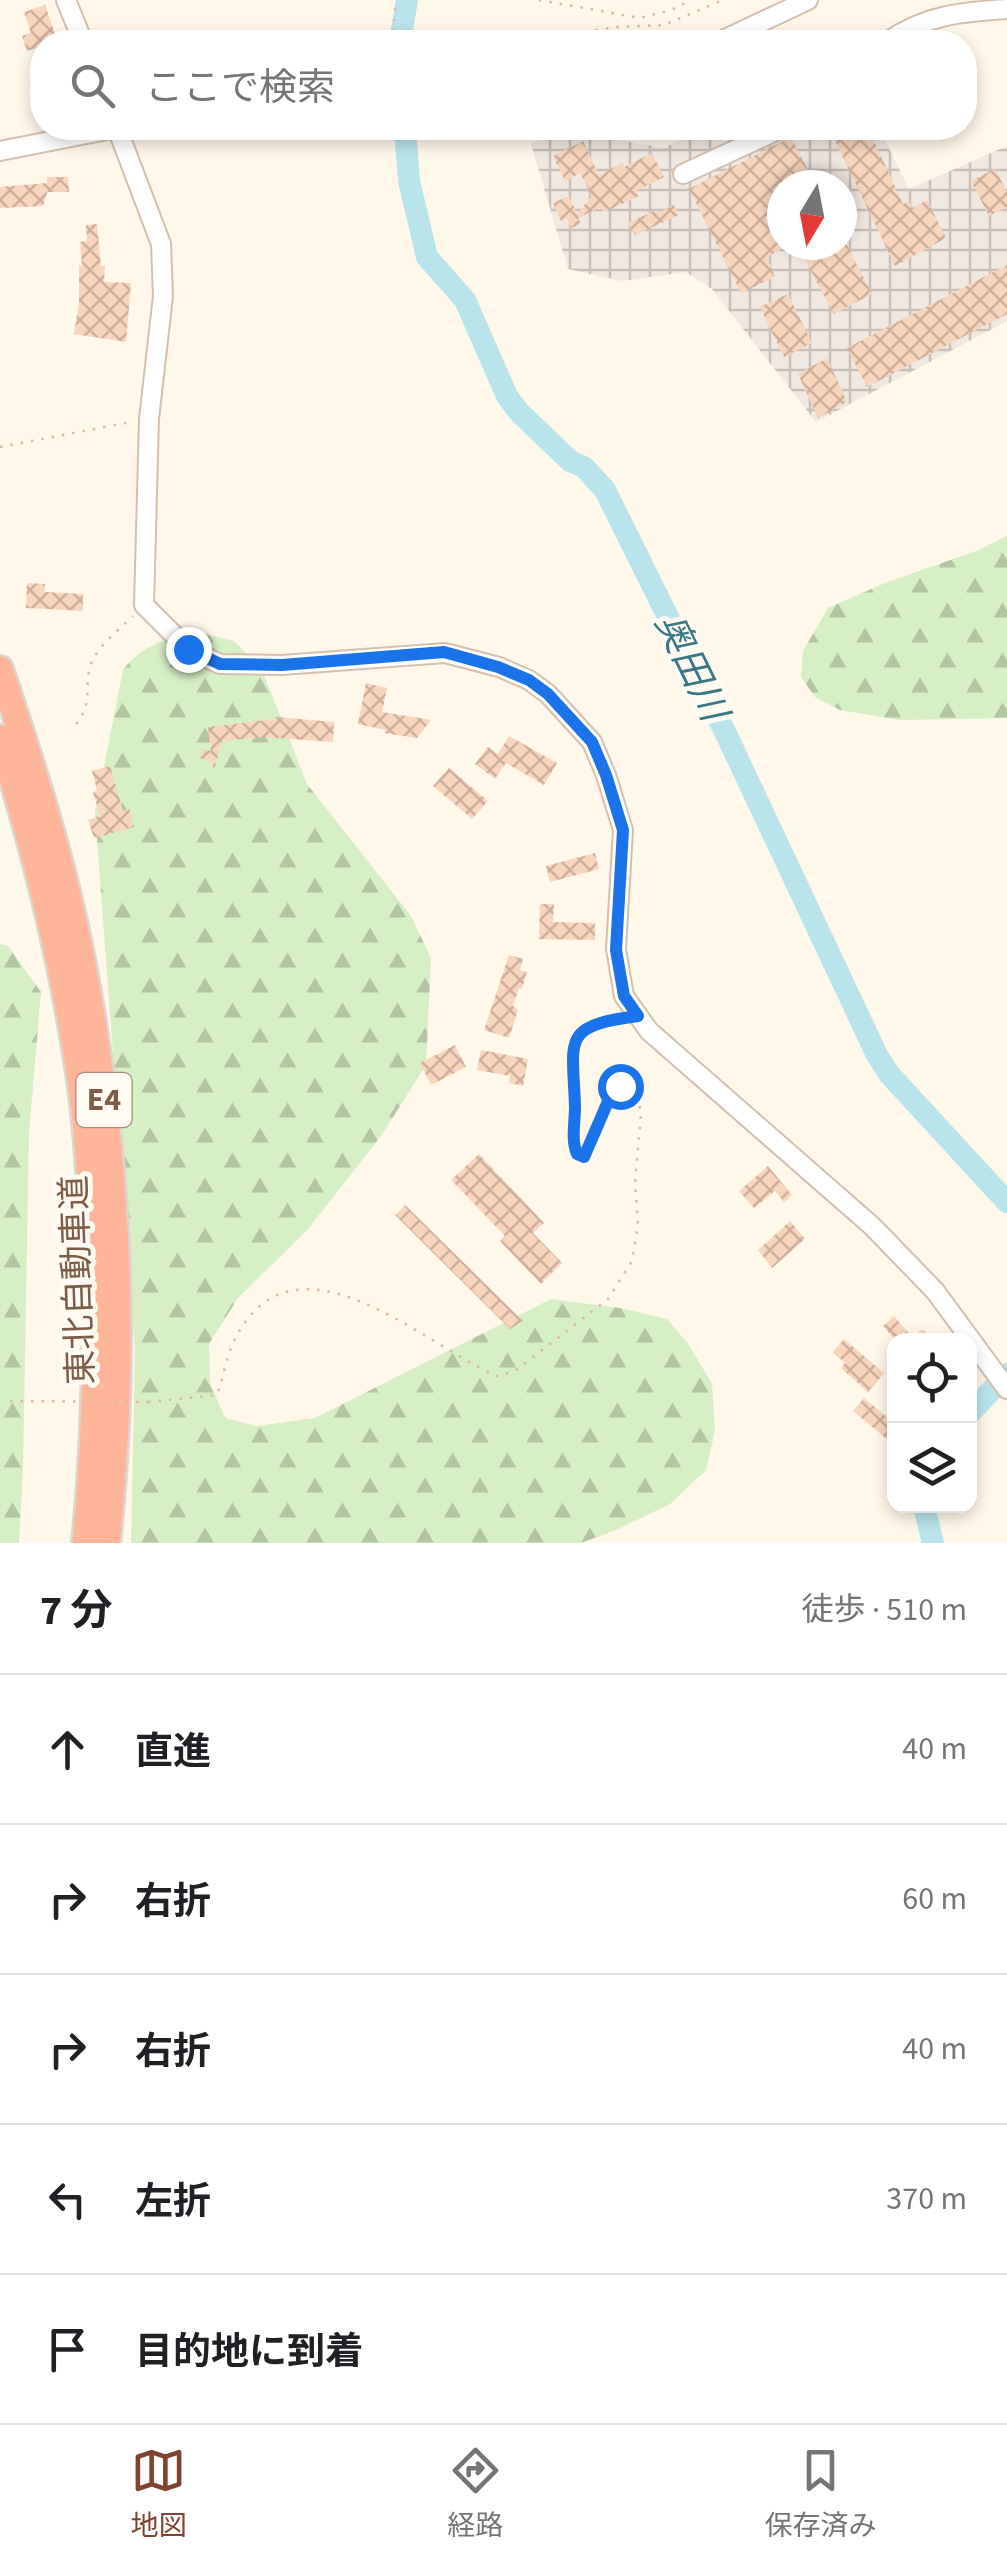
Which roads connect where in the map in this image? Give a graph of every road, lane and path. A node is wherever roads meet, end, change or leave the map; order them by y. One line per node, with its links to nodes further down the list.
1 (66, 0): 8 (street)
2 (396, 0): 9 (path)
3 (539, 0): 4 (path)
4 (691, 0)
5 (723, 0): 10 (path)
6 (808, 0): 11 (street)
7 (1007, 9): 12 (street)
8 (78, 30)
9 (393, 30)
10 (603, 30)
11 (744, 30)
12 (904, 30)
13 (56, 140): 16 (street)
14 (122, 140): 18 (street)
15 (756, 140): 17 (street)
16 (0, 151)
17 (683, 174)
18 (149, 419): 19 (path); 20 (street)
19 (0, 448)
20 (144, 605): 22 (path); 24 (street)
21 (0, 669): 28 (highway, 東北自動車道 / E4)
22 (76, 724)
23 (0, 738): 27 (highway, 東北自動車道 / E4)
24 (638, 1016): 25 (street); 26 (path, bridge)
25 (1002, 1382)
26 (10, 1401)
27 (85, 1543)
28 (108, 1543)

